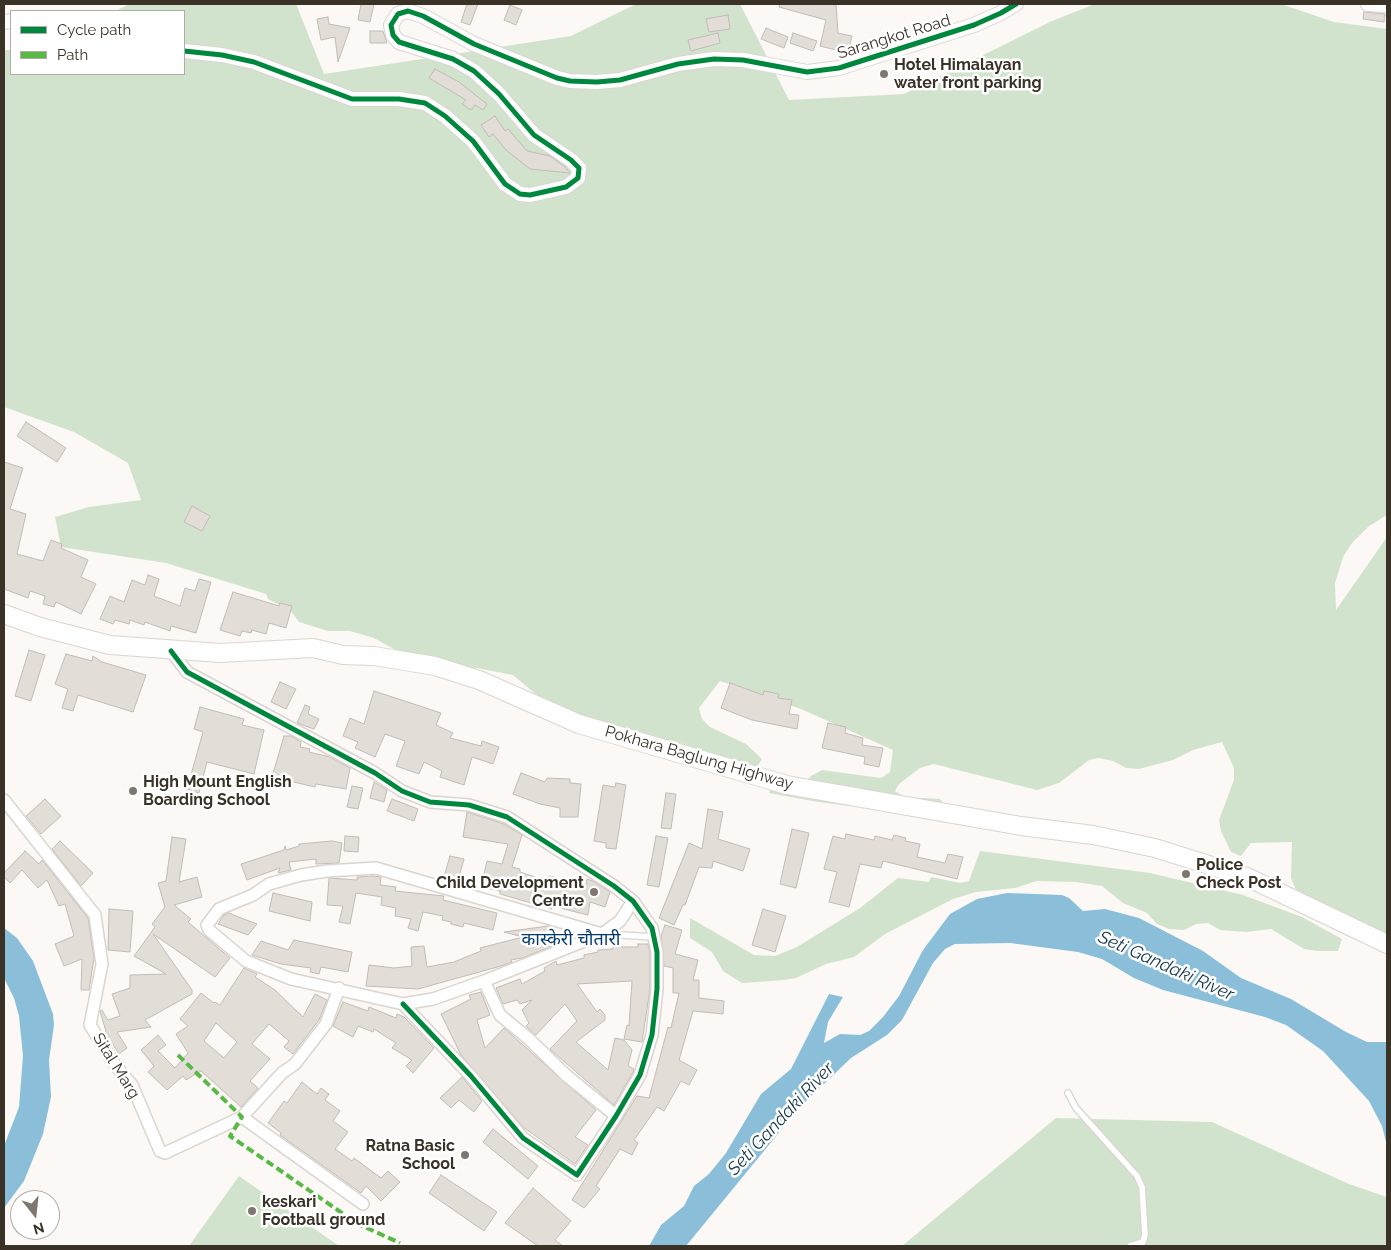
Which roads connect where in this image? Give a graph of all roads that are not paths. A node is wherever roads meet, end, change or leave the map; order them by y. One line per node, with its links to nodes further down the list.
1 (1016, 4): 4 (street, Sarangkot Road)
2 (1368, 4): 3 (street)
3 (1387, 4)
4 (185, 51)
5 (4, 614): 6 (highway, Pokhara Baglung Highway)
6 (171, 650): 8 (street); 11 (highway, Pokhara Baglung Highway)
7 (4, 800): 17 (street, Sital Marg)
8 (633, 900): 9 (street); 10 (street)
9 (602, 934): 10 (lane); 12 (street); 13 (street)
10 (654, 937): 16 (street)
11 (1387, 944)
12 (484, 982): 14 (street); 16 (street)
13 (339, 988): 14 (street); 17 (street)
14 (403, 1004): 16 (street)
15 (1068, 1093): 19 (lane)
16 (616, 1116)
17 (242, 1117): 18 (street)
18 (363, 1204)
19 (1130, 1246)

